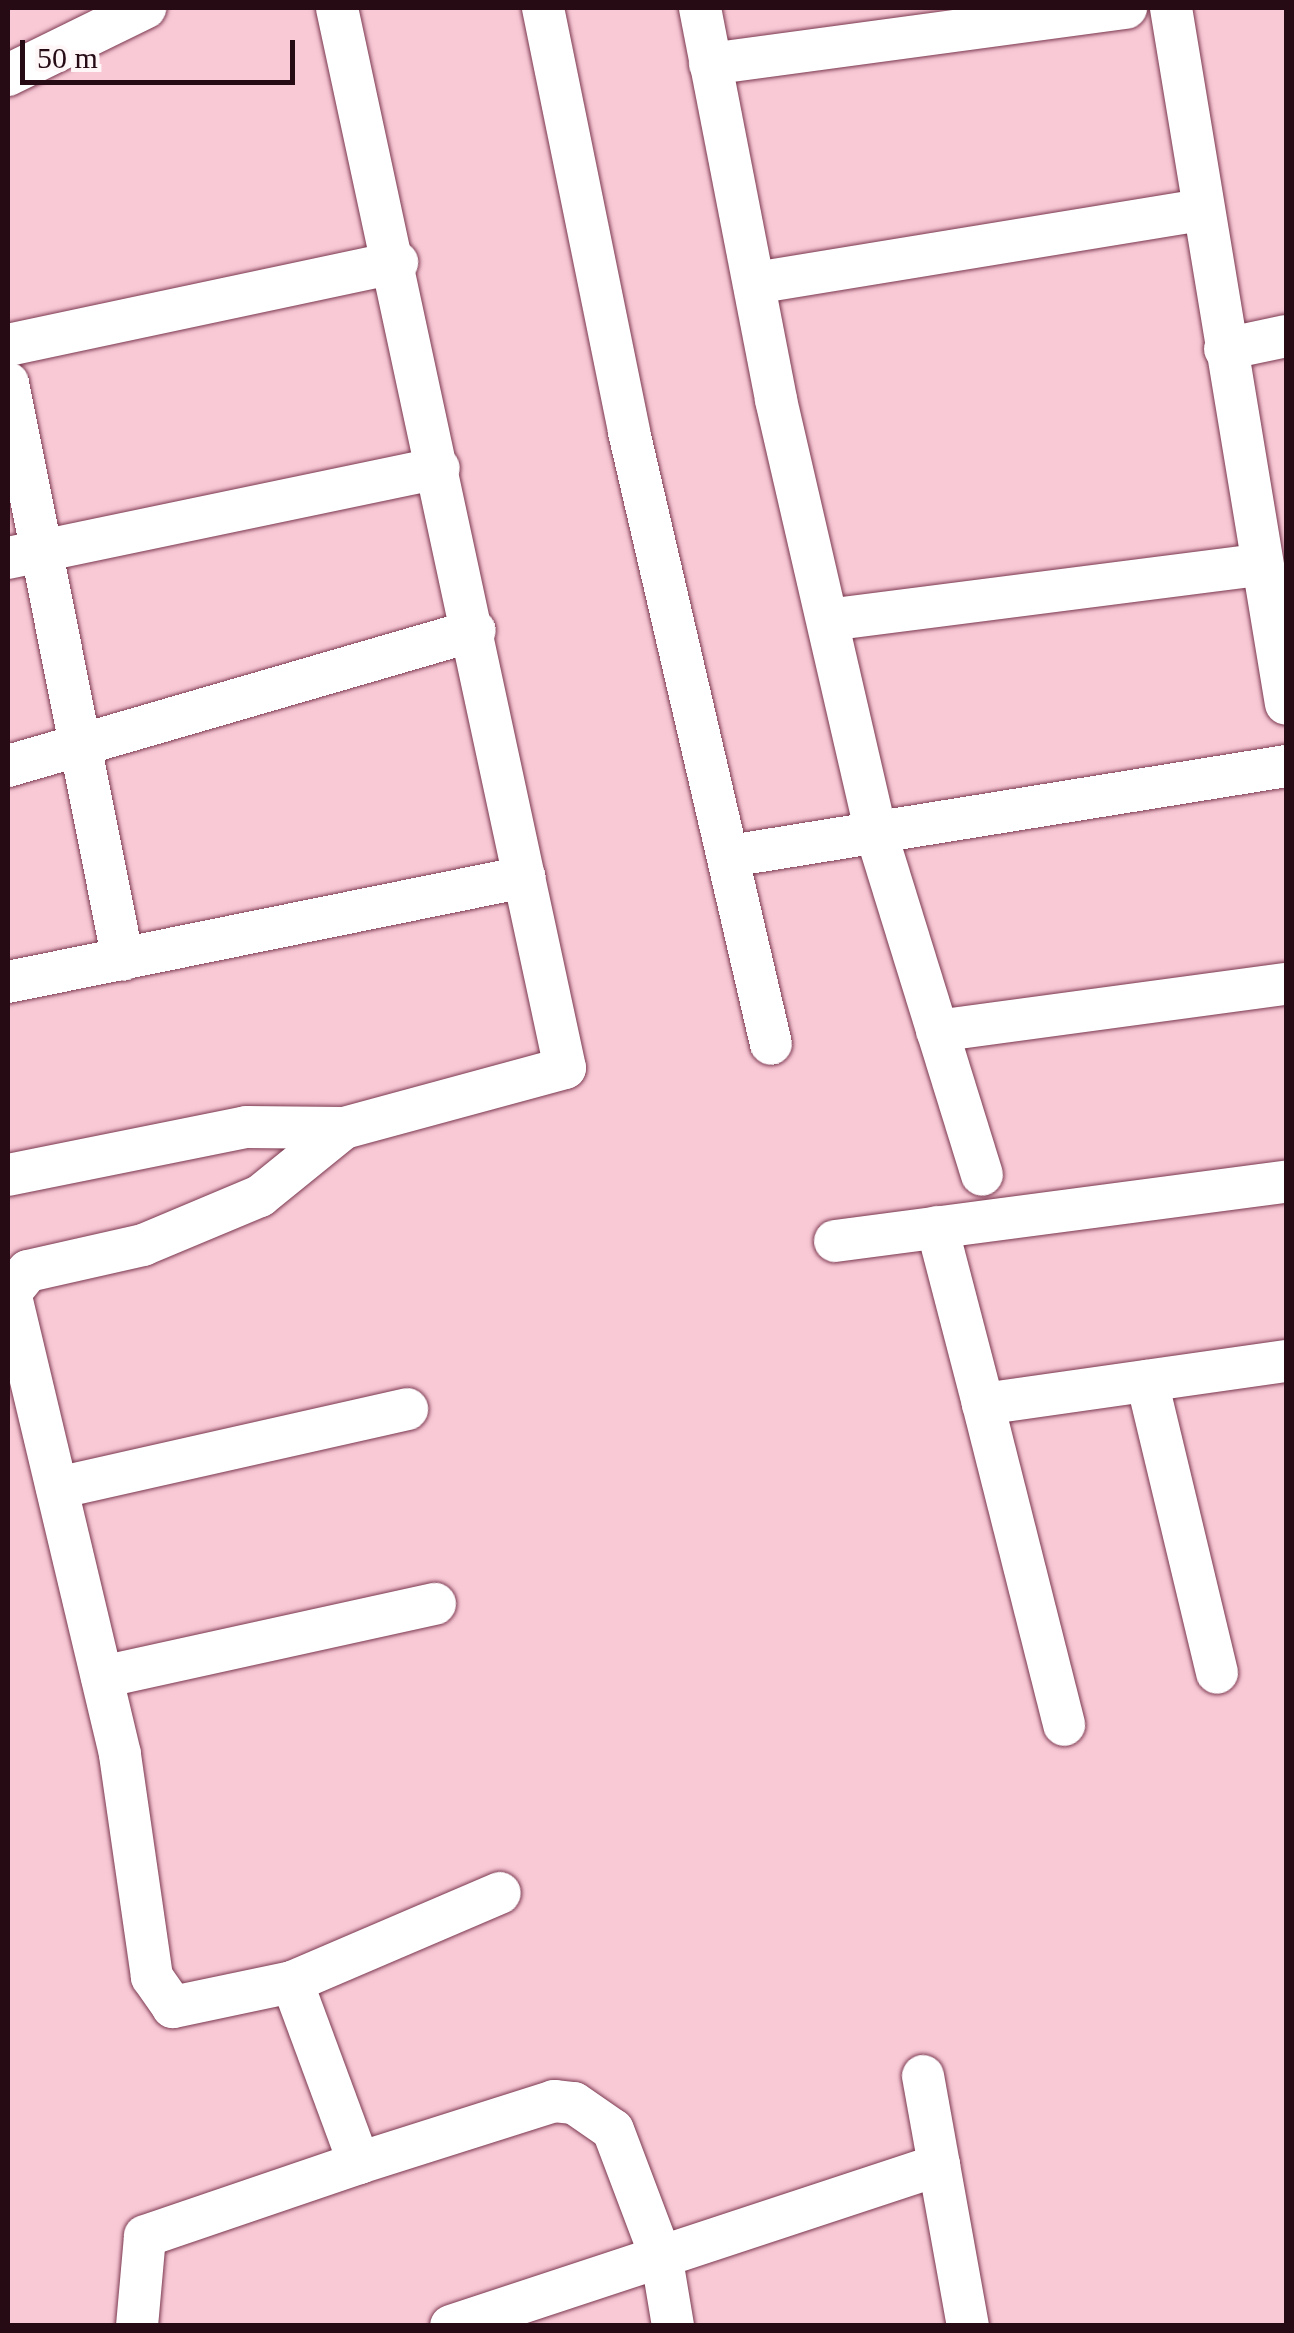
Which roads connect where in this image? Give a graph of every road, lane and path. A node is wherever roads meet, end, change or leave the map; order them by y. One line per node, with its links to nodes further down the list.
1 (145, 8): 8 (street)
2 (337, 8): 10 (street)
3 (543, 8): 26 (street)
4 (700, 8): 7 (street)
5 (1126, 8): 7 (street)
6 (1171, 8): 9 (street)
7 (710, 64): 11 (street)
8 (8, 75)
9 (1203, 210): 11 (street); 14 (street)
10 (397, 262): 13 (street); 16 (street)
11 (754, 283): 19 (street)
12 (1286, 336): 14 (street)
13 (8, 345)
14 (1225, 348): 18 (street)
15 (8, 383): 17 (street)
16 (440, 468): 17 (street); 20 (street)
17 (25, 554): 22 (street)
18 (1260, 565): 19 (street); 21 (street)
19 (828, 620): 25 (street)
20 (475, 630): 22 (street); 27 (street)
21 (1286, 704)
22 (86, 750): 23 (street); 28 (street)
23 (8, 766)
24 (1286, 766): 25 (street)
25 (874, 826): 26 (street); 31 (street)
26 (730, 856): 32 (street)
27 (524, 877): 28 (street); 33 (street)
28 (124, 960): 29 (street)
29 (8, 982)
30 (1286, 984): 31 (street)
31 (937, 1031): 34 (street)
32 (771, 1044)
33 (344, 1128): 35 (street); 43 (street)
34 (982, 1175)
35 (8, 1176)
36 (1286, 1182): 37 (street)
37 (937, 1227): 38 (street); 41 (street)
38 (834, 1241)
39 (1286, 1361): 40 (street)
40 (1147, 1381): 41 (street); 45 (street)
41 (983, 1404): 47 (street)
42 (407, 1409): 43 (street)
43 (57, 1488): 46 (street)
44 (435, 1604): 46 (street)
45 (1218, 1672)
46 (102, 1677): 49 (street)
47 (1064, 1725)
48 (500, 1893): 49 (street)
49 (292, 1982): 51 (street)
50 (922, 2076): 52 (street)
51 (359, 2163): 53 (street); 54 (street)
52 (940, 2165): 53 (street); 57 (street)
53 (662, 2260): 55 (street); 56 (street)
54 (137, 2326)
55 (451, 2326)
56 (673, 2326)
57 (968, 2326)

